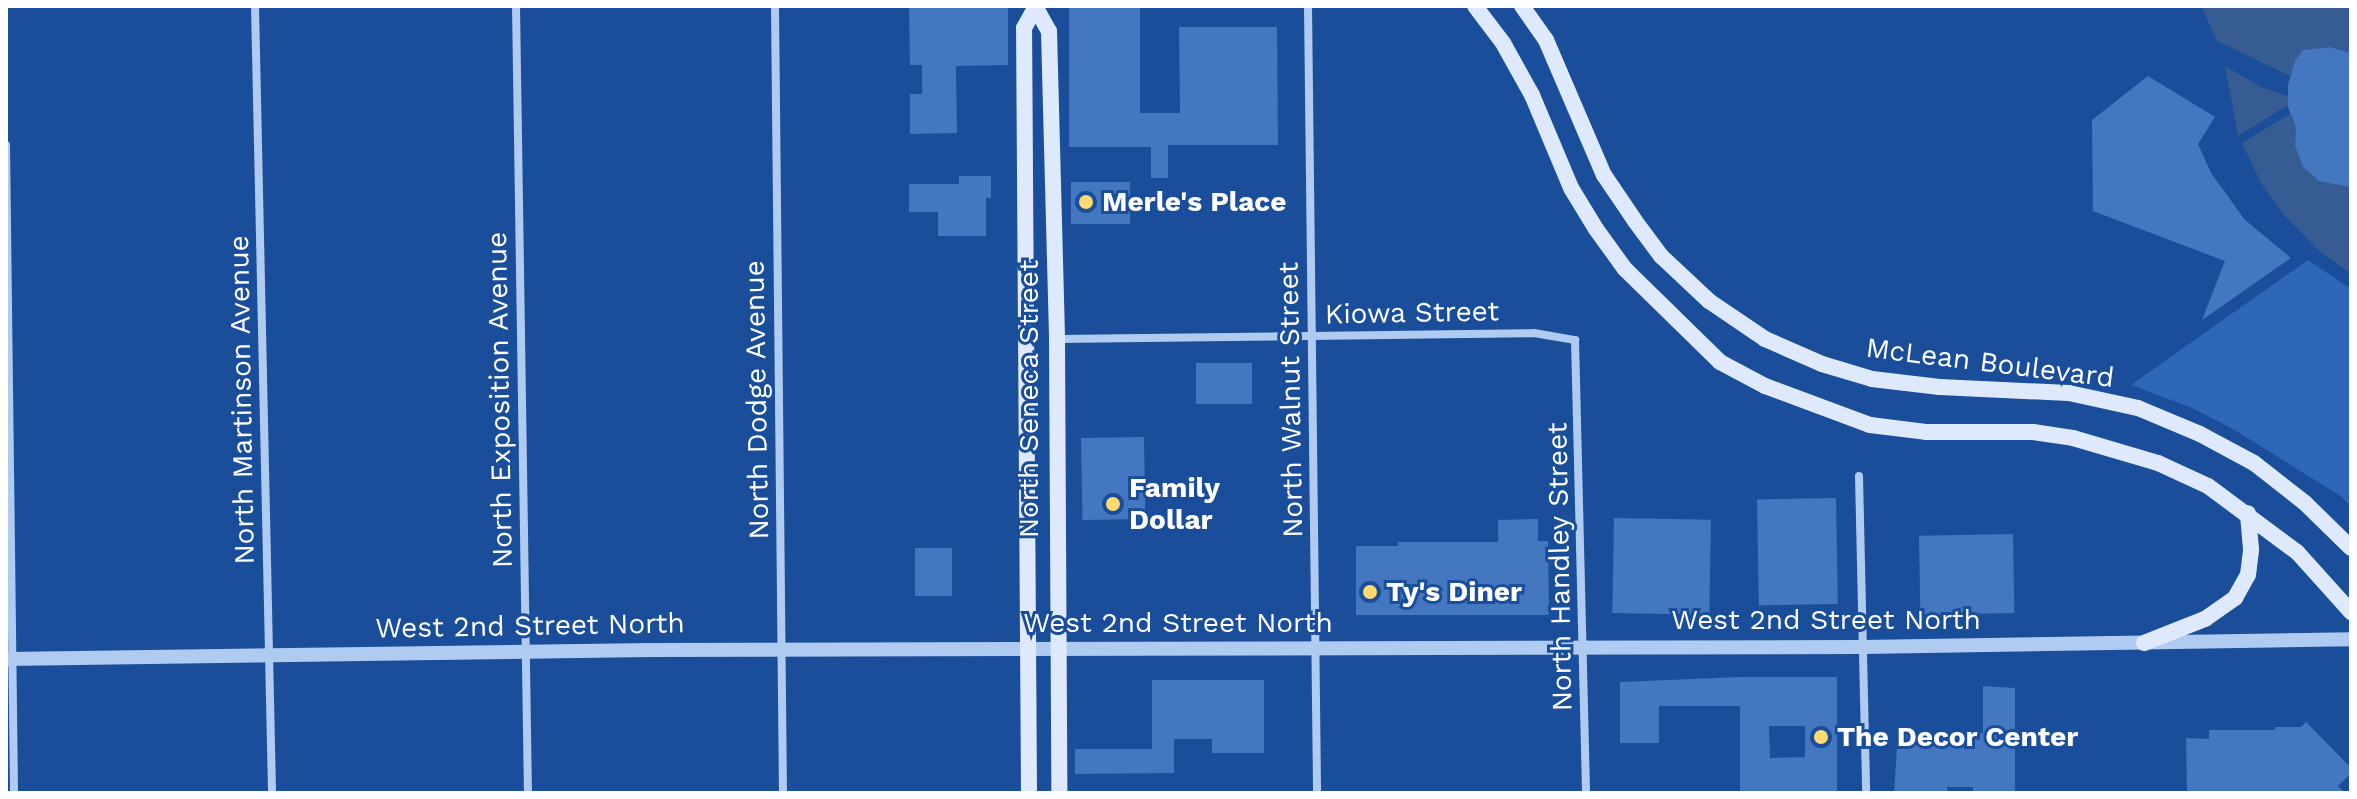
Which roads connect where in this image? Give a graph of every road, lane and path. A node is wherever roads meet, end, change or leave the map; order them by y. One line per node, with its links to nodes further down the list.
1 (255, 6): 25 (street, North Martinson Avenue)
2 (516, 6): 24 (street, North Exposition Avenue)
3 (775, 6): 22 (street, North Dodge Avenue)
4 (1308, 6): 9 (street, North Walnut Street)
5 (1475, 6): 13 (main road)
6 (1522, 6): 14 (main road, McLean Boulevard)
7 (1036, 7): 10 (main road, North Seneca Street); 20 (main road, North Seneca Street)
8 (6, 145): 26 (street)
9 (1312, 336): 10 (street, Kiowa Street); 11 (street, Kiowa Street); 21 (street, North Walnut Street)
10 (1057, 339): 23 (main road, North Seneca Street)
11 (1575, 340): 19 (street, North Handley Street)
12 (1859, 476): 18 (street)
13 (2248, 513): 15 (main road); 17 (main road)
14 (2351, 548)
15 (2351, 612)
16 (2351, 639): 17 (street, West 2nd Street North)
17 (2144, 643): 18 (street, West 2nd Street North)
18 (1863, 647): 19 (street, West 2nd Street North); 35 (street)
19 (1584, 648): 21 (street, West 2nd Street North); 34 (street, North Handley Street)
20 (1029, 649): 22 (street, West 2nd Street North); 23 (street, West 2nd Street North); 31 (main road, North Seneca Street)
21 (1316, 649): 23 (street, West 2nd Street North); 33 (street, North Walnut Street)
22 (781, 650): 24 (street, West 2nd Street North); 30 (street, North Dodge Avenue)
23 (1057, 650): 32 (main road, North Seneca Street)
24 (525, 652): 25 (street, West 2nd Street North); 29 (street, North Exposition Avenue)
25 (270, 655): 26 (street, West 2nd Street North); 28 (street, North Martinson Avenue)
26 (9, 659): 27 (street)
27 (14, 793)
28 (272, 793)
29 (528, 793)
30 (783, 793)
31 (1029, 793)
32 (1059, 793)
33 (1317, 793)
34 (1586, 793)
35 (1866, 793)

